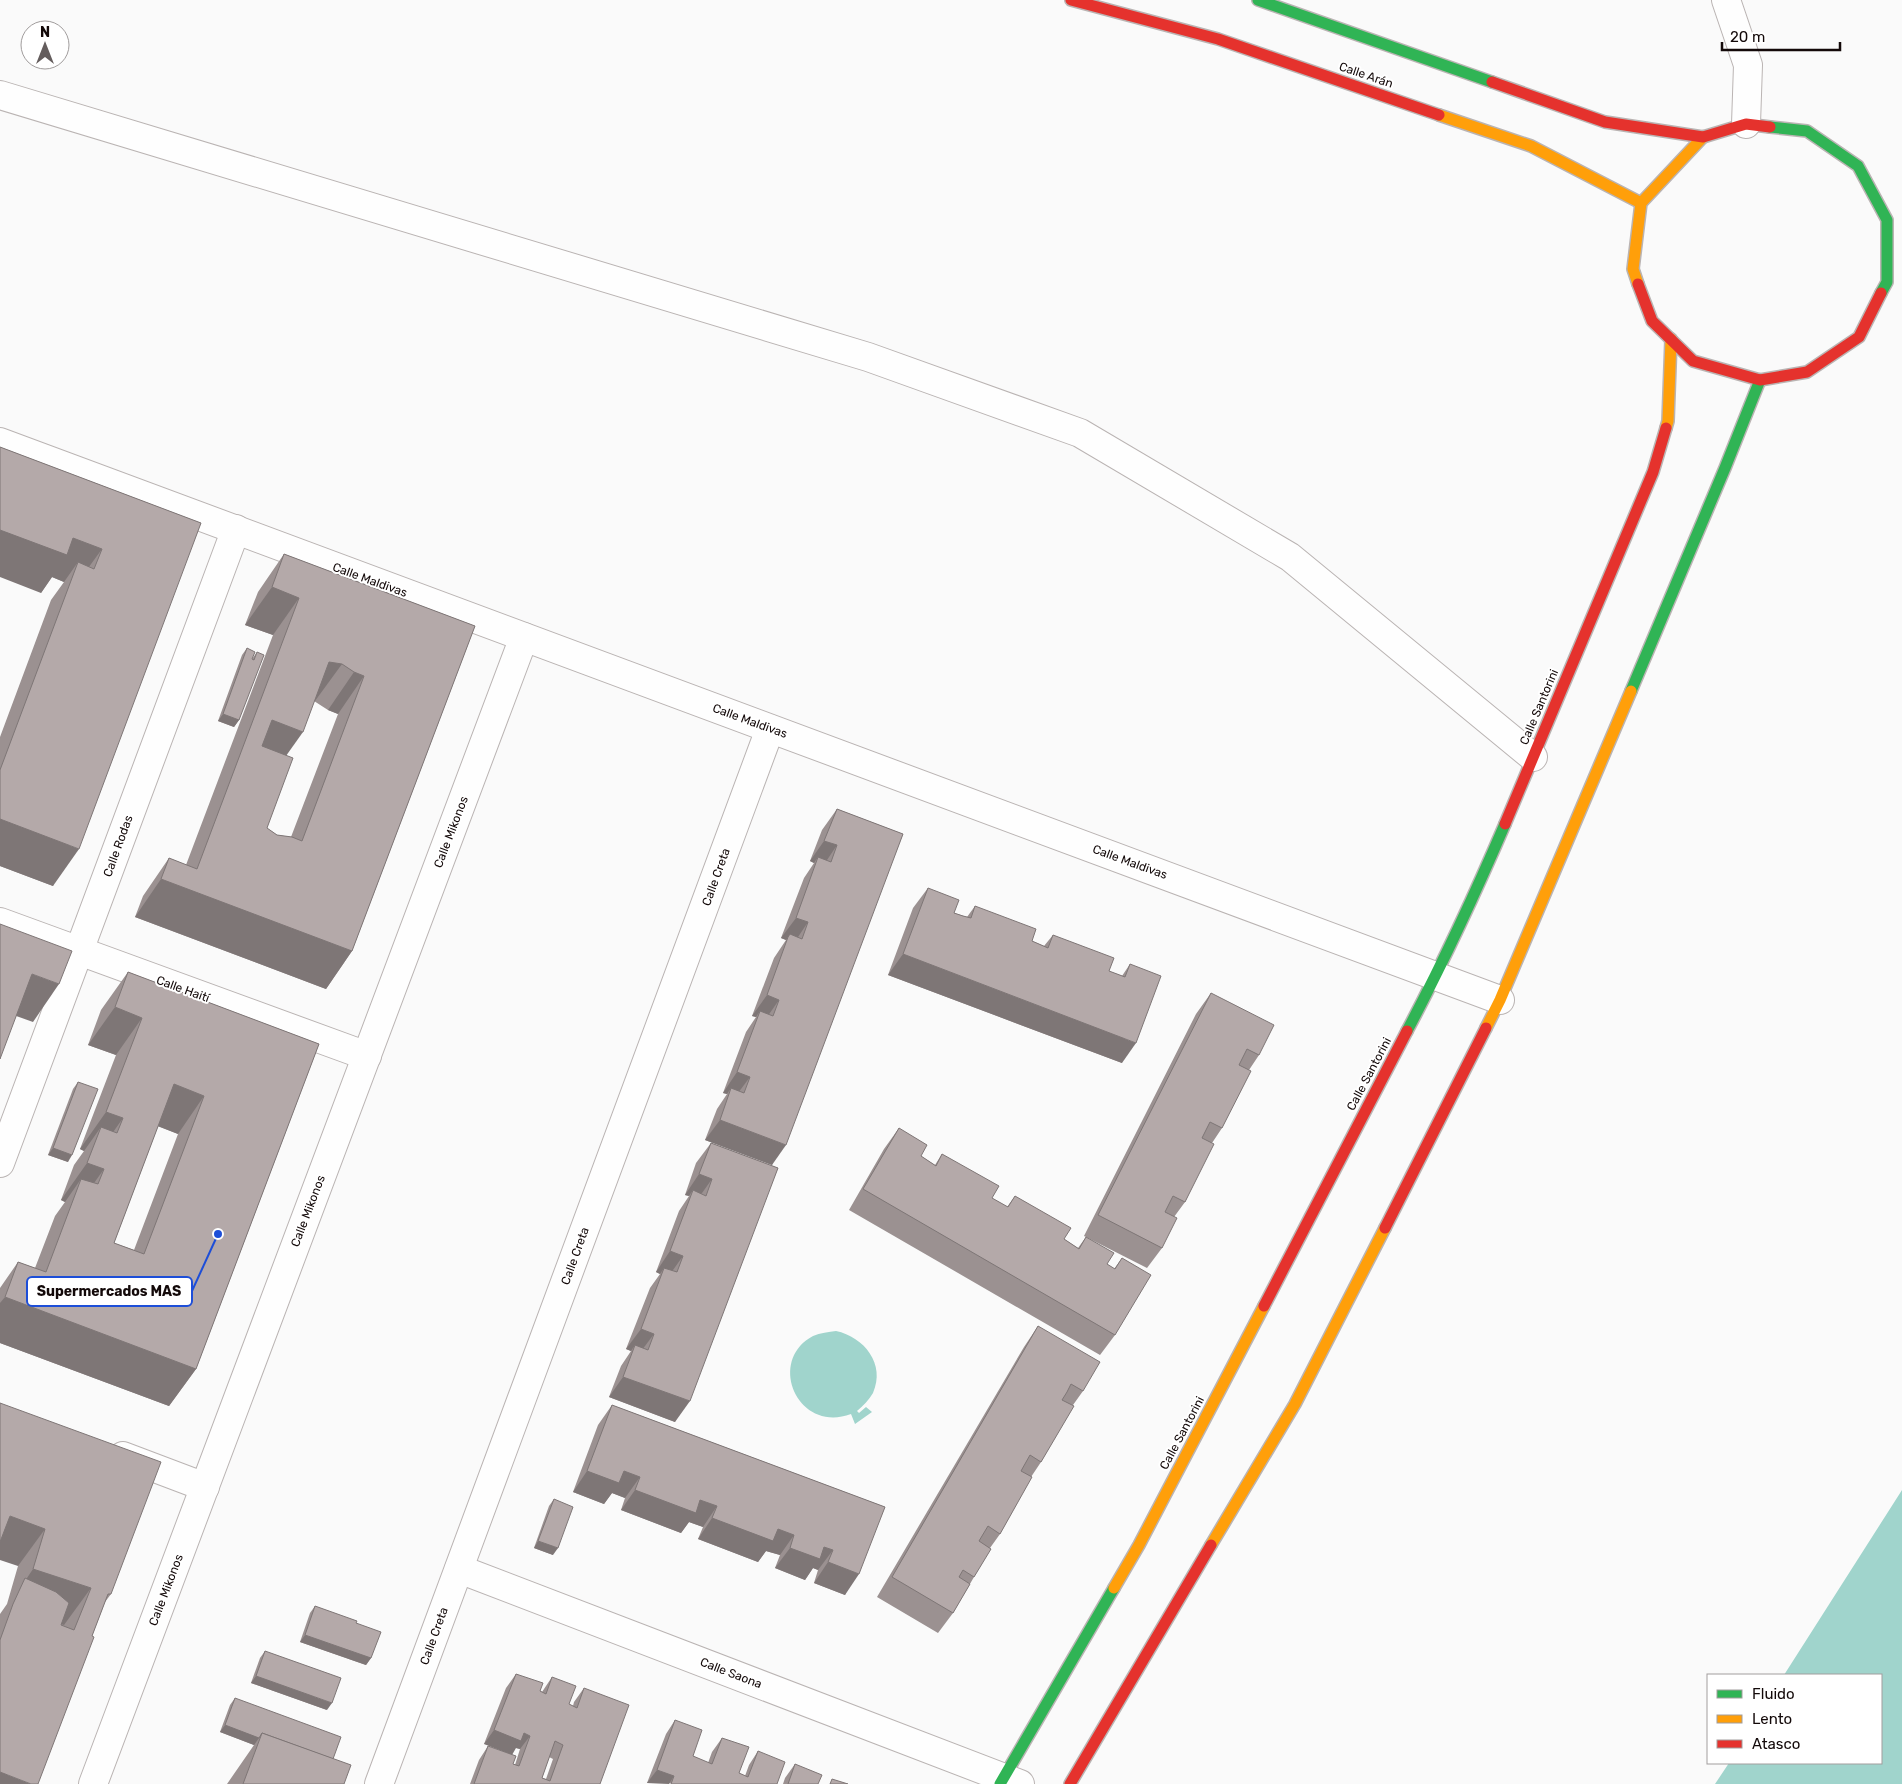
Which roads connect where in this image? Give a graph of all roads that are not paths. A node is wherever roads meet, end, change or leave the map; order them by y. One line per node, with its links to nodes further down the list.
1 (1071, 0): 7 (street, Calle Arán)
2 (1258, 0): 6 (street)
3 (1726, 0): 5 (street)
4 (0, 95): 14 (street)
5 (1746, 124): 6 (street); 9 (street)
6 (1703, 137): 7 (street)
7 (1641, 203): 8 (street)
8 (1671, 339): 9 (street); 14 (street, Calle Santorini)
9 (1760, 380): 18 (street)
10 (0, 442): 11 (street, Calle Maldivas)
11 (236, 529): 12 (street, Calle Maldivas); 16 (street, Calle Rodas)
12 (524, 637): 13 (street, Calle Maldivas); 19 (street, Calle Mikonos)
13 (770, 729): 17 (street, Calle Maldivas); 23 (street, Calle Creta)
14 (1533, 757): 17 (street, Calle Santorini)
15 (0, 922): 16 (street, Calle Haití)
16 (79, 951): 19 (street, Calle Haití); 20 (street, Calle Rodas)
17 (1436, 976): 18 (street, Calle Maldivas); 24 (street, Calle Santorini)
18 (1500, 1000): 27 (street)
19 (366, 1056): 22 (street, Calle Mikonos)
20 (0, 1163)
21 (102, 1448): 22 (street)
22 (205, 1487): 25 (street, Calle Mikonos)
23 (459, 1569): 24 (street, Calle Saona); 26 (street, Calle Creta)
24 (1008, 1782)
25 (93, 1784)
26 (379, 1784)
27 (1070, 1784)

